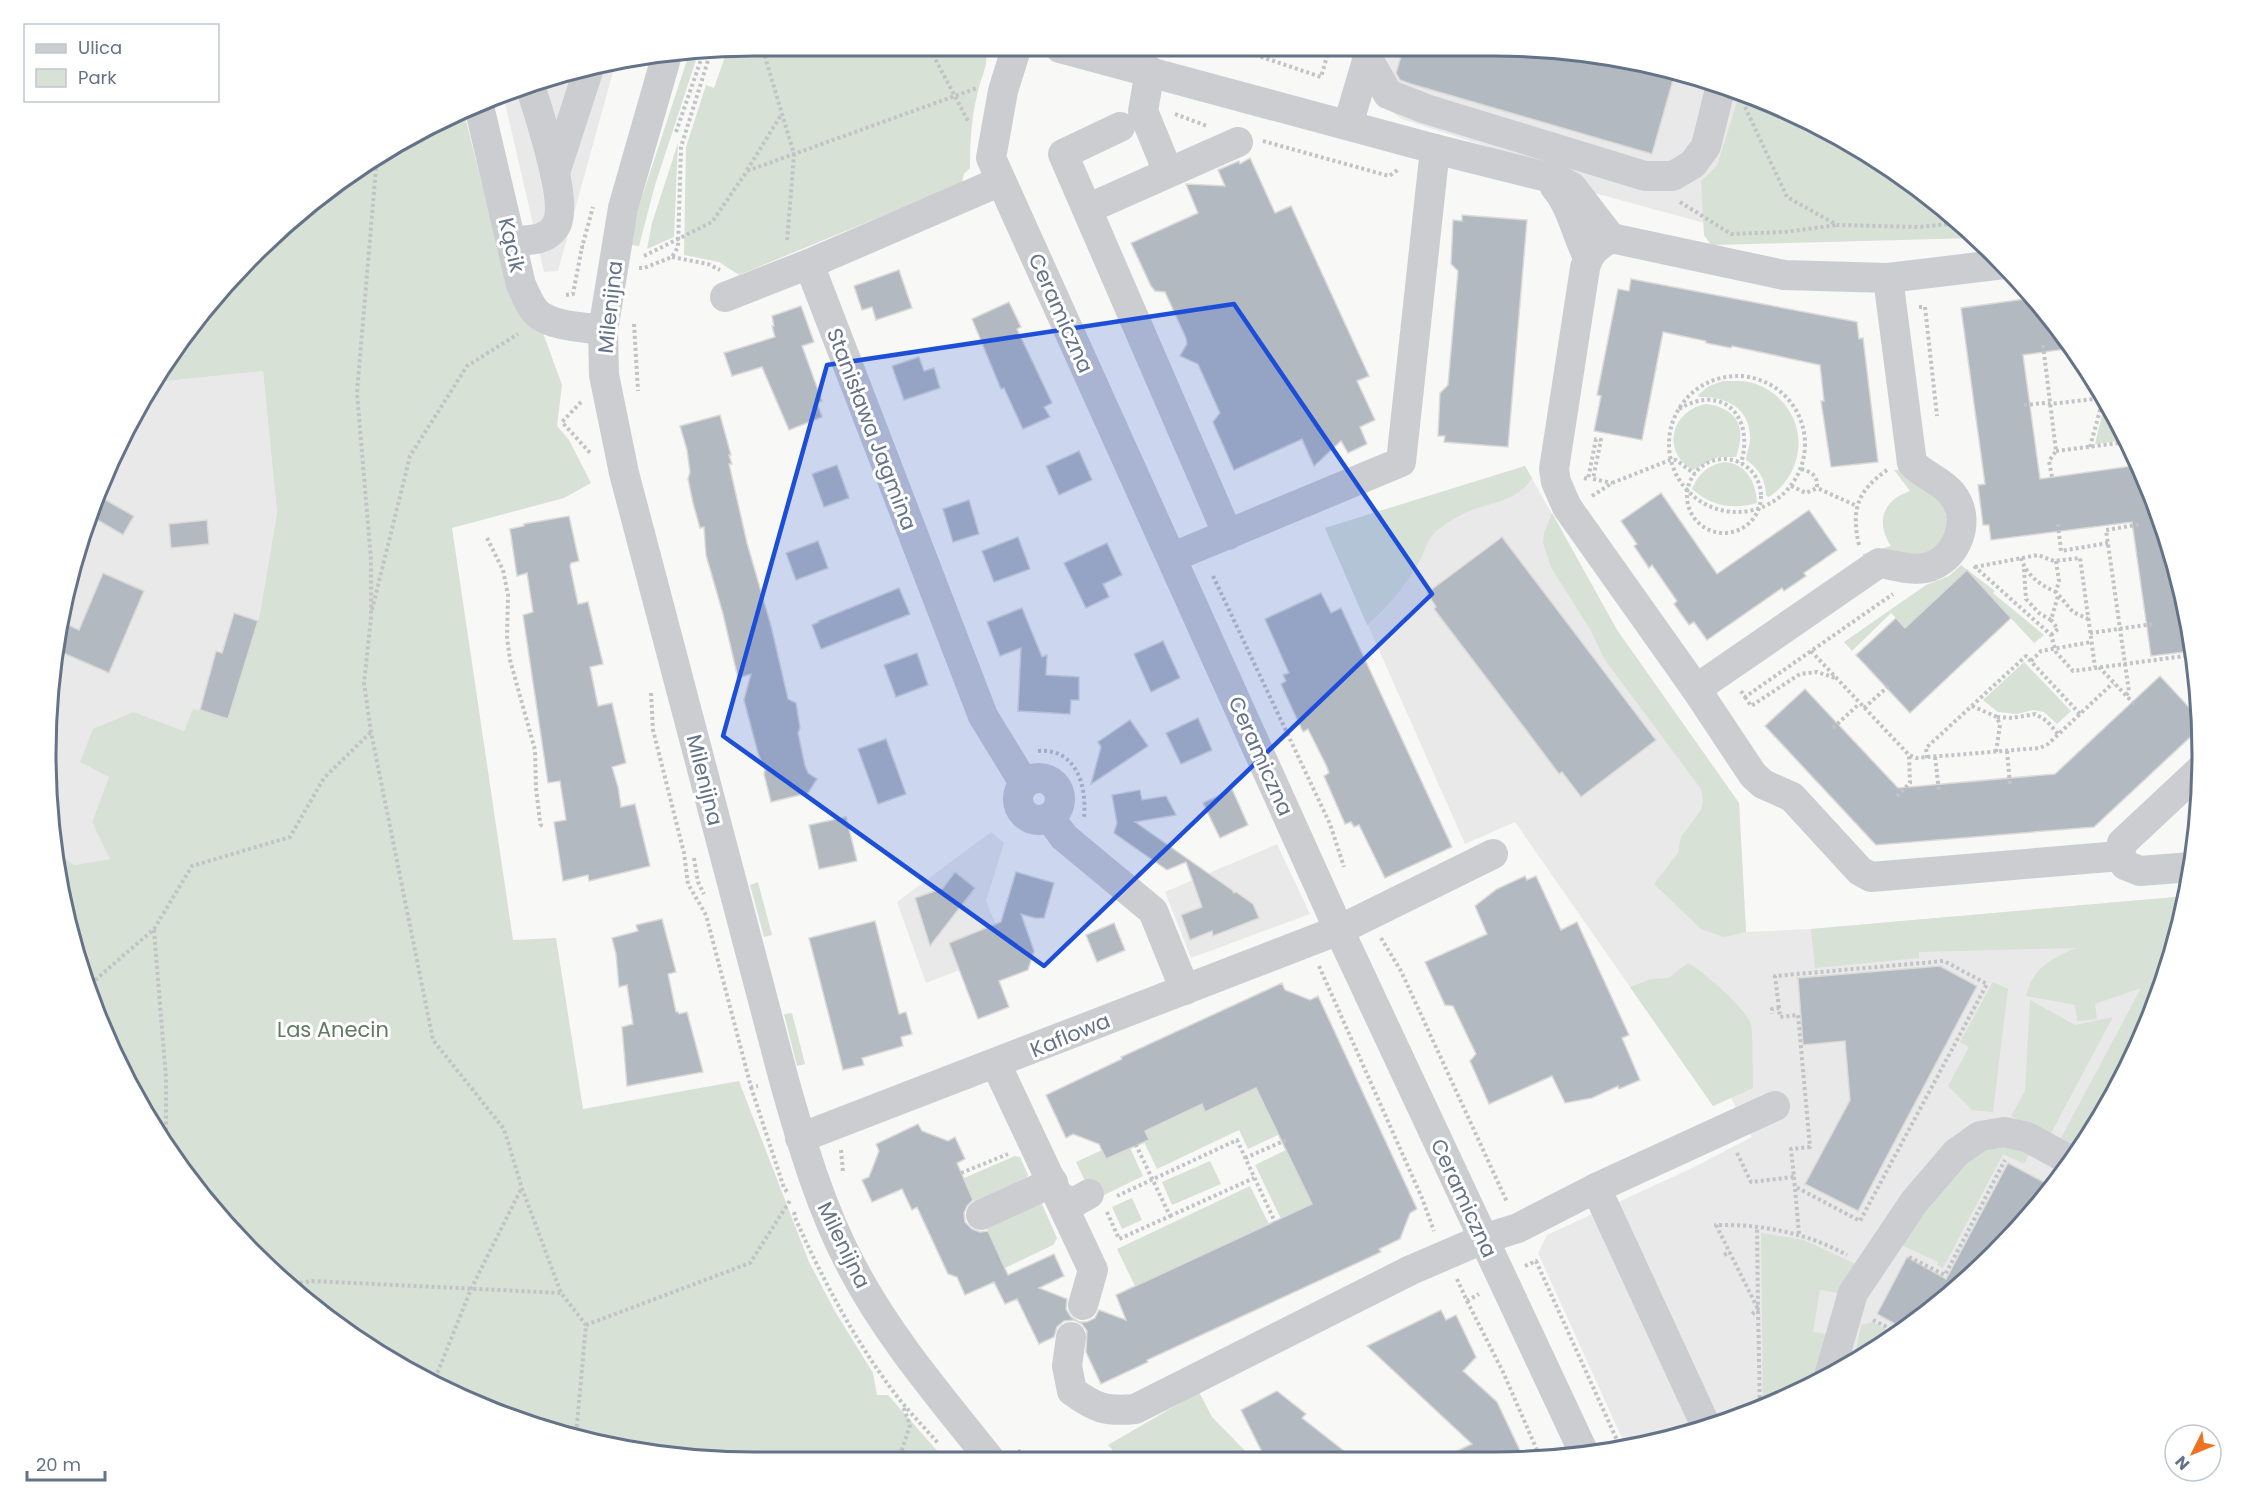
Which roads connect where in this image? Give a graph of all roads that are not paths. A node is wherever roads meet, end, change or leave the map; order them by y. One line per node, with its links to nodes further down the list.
1 (1014, 56): 18 (street, Ceramiczna)
2 (1091, 56): 6 (street)
3 (1369, 56): 11 (street)
4 (1372, 56): 9 (street)
5 (665, 61): 27 (street, Milenijna)
6 (1150, 71): 11 (street); 15 (street)
7 (586, 76): 16 (street)
8 (532, 92): 16 (street)
9 (1719, 93)
10 (480, 111): 21 (street, Kącik)
11 (1348, 125): 14 (street)
12 (1120, 127): 19 (street)
13 (1236, 136): 15 (street)
14 (1434, 158): 17 (street); 28 (street)
15 (1168, 172): 19 (street)
16 (555, 173): 21 (street)
17 (1547, 178): 20 (street); 23 (street)
18 (1001, 181): 22 (street); 29 (street, Ceramiczna)
19 (1087, 209): 28 (street)
20 (1611, 238): 23 (street); 25 (street)
21 (512, 241): 27 (street, Kącik)
22 (797, 257): 26 (street); 36 (street, Stanisława Jagmina)
23 (1588, 257): 30 (street)
24 (1992, 265): 25 (street)
25 (1888, 278): 30 (street)
26 (733, 294)
27 (603, 330): 39 (street, Milenijna)
28 (1228, 535): 29 (street)
29 (1173, 557): 35 (street, Ceramiczna)
30 (1696, 689): 33 (street)
31 (2191, 779): 33 (street)
32 (1493, 854): 35 (street, Kaflowa)
33 (2120, 856): 34 (street)
34 (2182, 868)
35 (1339, 930): 36 (street, Kaflowa); 44 (street, Ceramiczna)
36 (1185, 990): 37 (street, Kaflowa)
37 (996, 1064): 39 (street, Kaflowa); 42 (street)
38 (1774, 1107): 41 (street)
39 (800, 1138): 50 (street, Milenijna)
40 (2063, 1156): 47 (street)
41 (1596, 1188): 44 (street); 48 (street)
42 (1083, 1195): 43 (street); 45 (street)
43 (981, 1215)
44 (1483, 1239): 46 (street); 49 (street, Ceramiczna)
45 (1083, 1305)
46 (1071, 1337)
47 (1833, 1363)
48 (1703, 1419)
49 (1581, 1446)
50 (1001, 1452)

